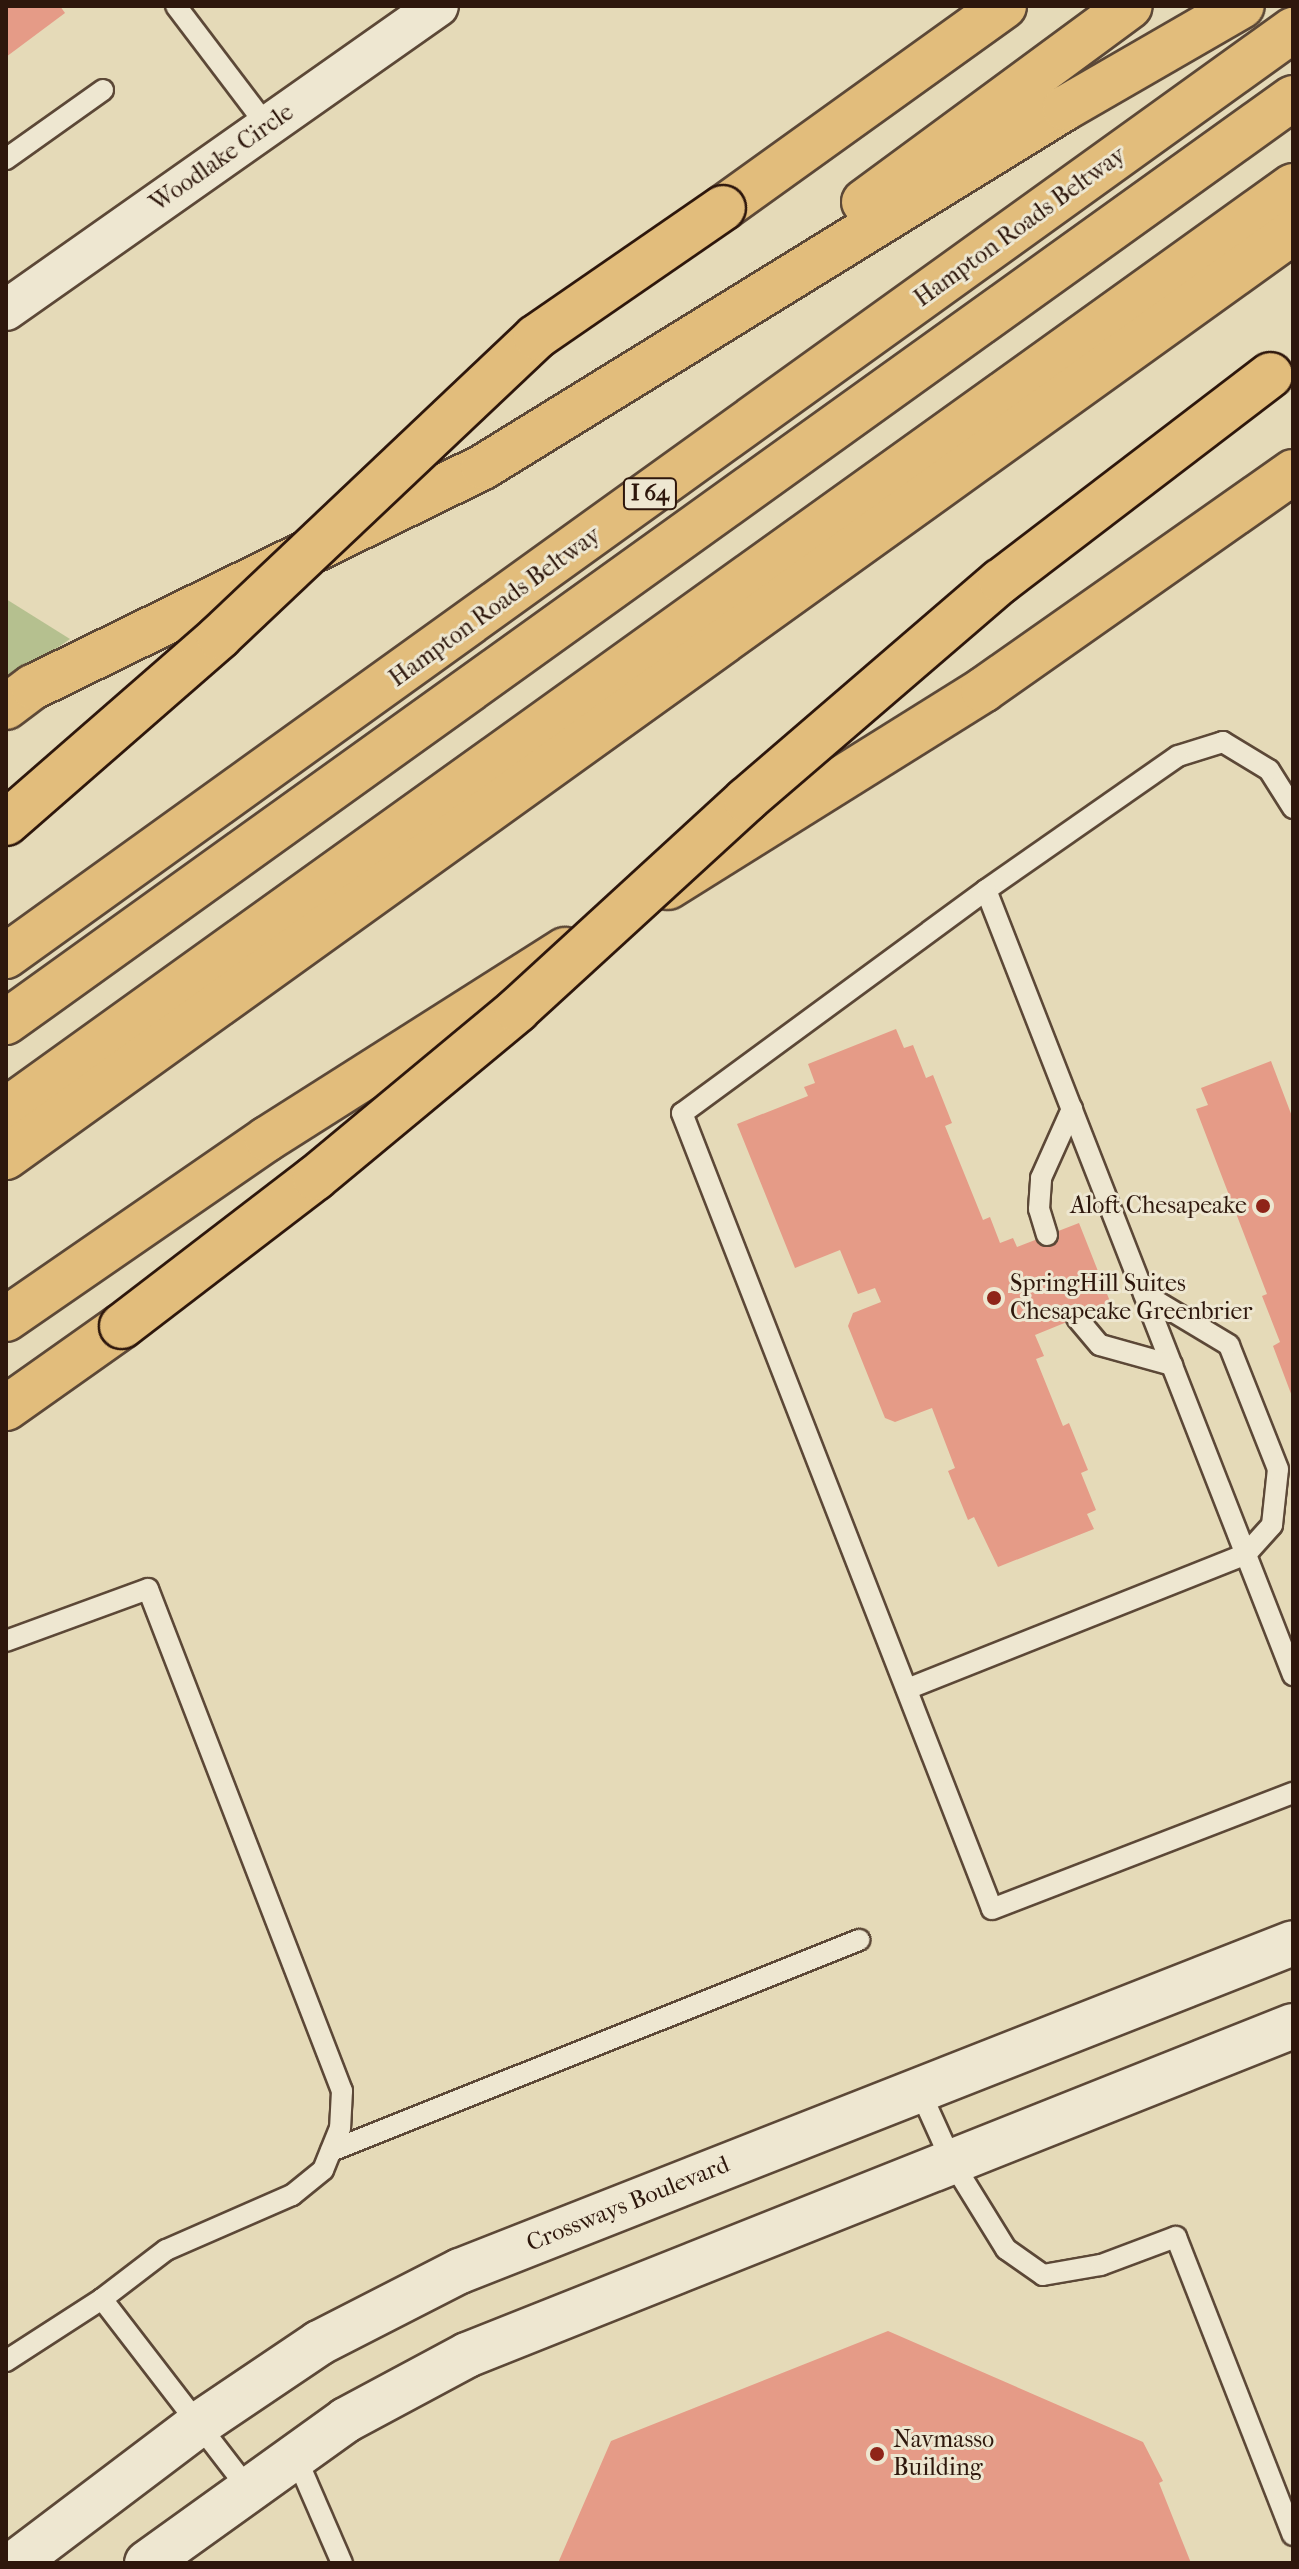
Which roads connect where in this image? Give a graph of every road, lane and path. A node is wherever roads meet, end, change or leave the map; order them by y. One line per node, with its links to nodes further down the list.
1 (176, 6): 9 (lane)
2 (438, 6): 9 (street, Woodlake Circle)
3 (1004, 6): 19 (highway, bridge)
4 (1130, 6): 15 (highway)
5 (1242, 6): 15 (highway)
6 (1293, 30): 21 (highway, Hampton Roads Beltway / I 64)
7 (103, 90): 10 (lane)
8 (1293, 98): 22 (highway)
9 (267, 126): 13 (street, Woodlake Circle)
10 (6, 159)
11 (1293, 186): 24 (highway)
12 (1293, 232): 25 (highway)
13 (6, 310)
14 (1282, 367): 31 (highway, bridge)
15 (614, 386): 17 (highway)
16 (1293, 472): 29 (highway)
17 (6, 707)
18 (1293, 808): 20 (lane)
19 (6, 823)
20 (986, 890): 23 (lane); 35 (lane)
21 (6, 956)
22 (6, 1022)
23 (1072, 1109): 26 (lane); 27 (lane)
24 (6, 1110)
25 (6, 1157)
26 (1047, 1235)
27 (1144, 1294): 30 (lane); 32 (lane)
28 (1077, 1318): 30 (lane)
29 (6, 1319)
30 (1172, 1365): 32 (lane)
31 (6, 1408)
32 (1246, 1554): 34 (lane); 35 (lane)
33 (6, 1641): 41 (lane)
34 (1293, 1675)
35 (907, 1689): 36 (lane)
36 (1293, 1793)
37 (859, 1940): 41 (lane)
38 (1293, 1943): 40 (street, Crossways Boulevard)
39 (1293, 2026): 42 (street)
40 (919, 2089): 42 (lane); 45 (street, Crossways Boulevard)
41 (331, 2151): 43 (lane)
42 (951, 2160): 46 (street); 48 (lane)
43 (102, 2299): 44 (lane); 45 (lane)
44 (6, 2361)
45 (199, 2424): 47 (lane); 49 (street, Crossways Boulevard)
46 (295, 2455): 47 (street); 51 (lane)
47 (247, 2487): 50 (street)
48 (1293, 2535)
49 (15, 2563)
50 (147, 2563)
51 (342, 2563)

